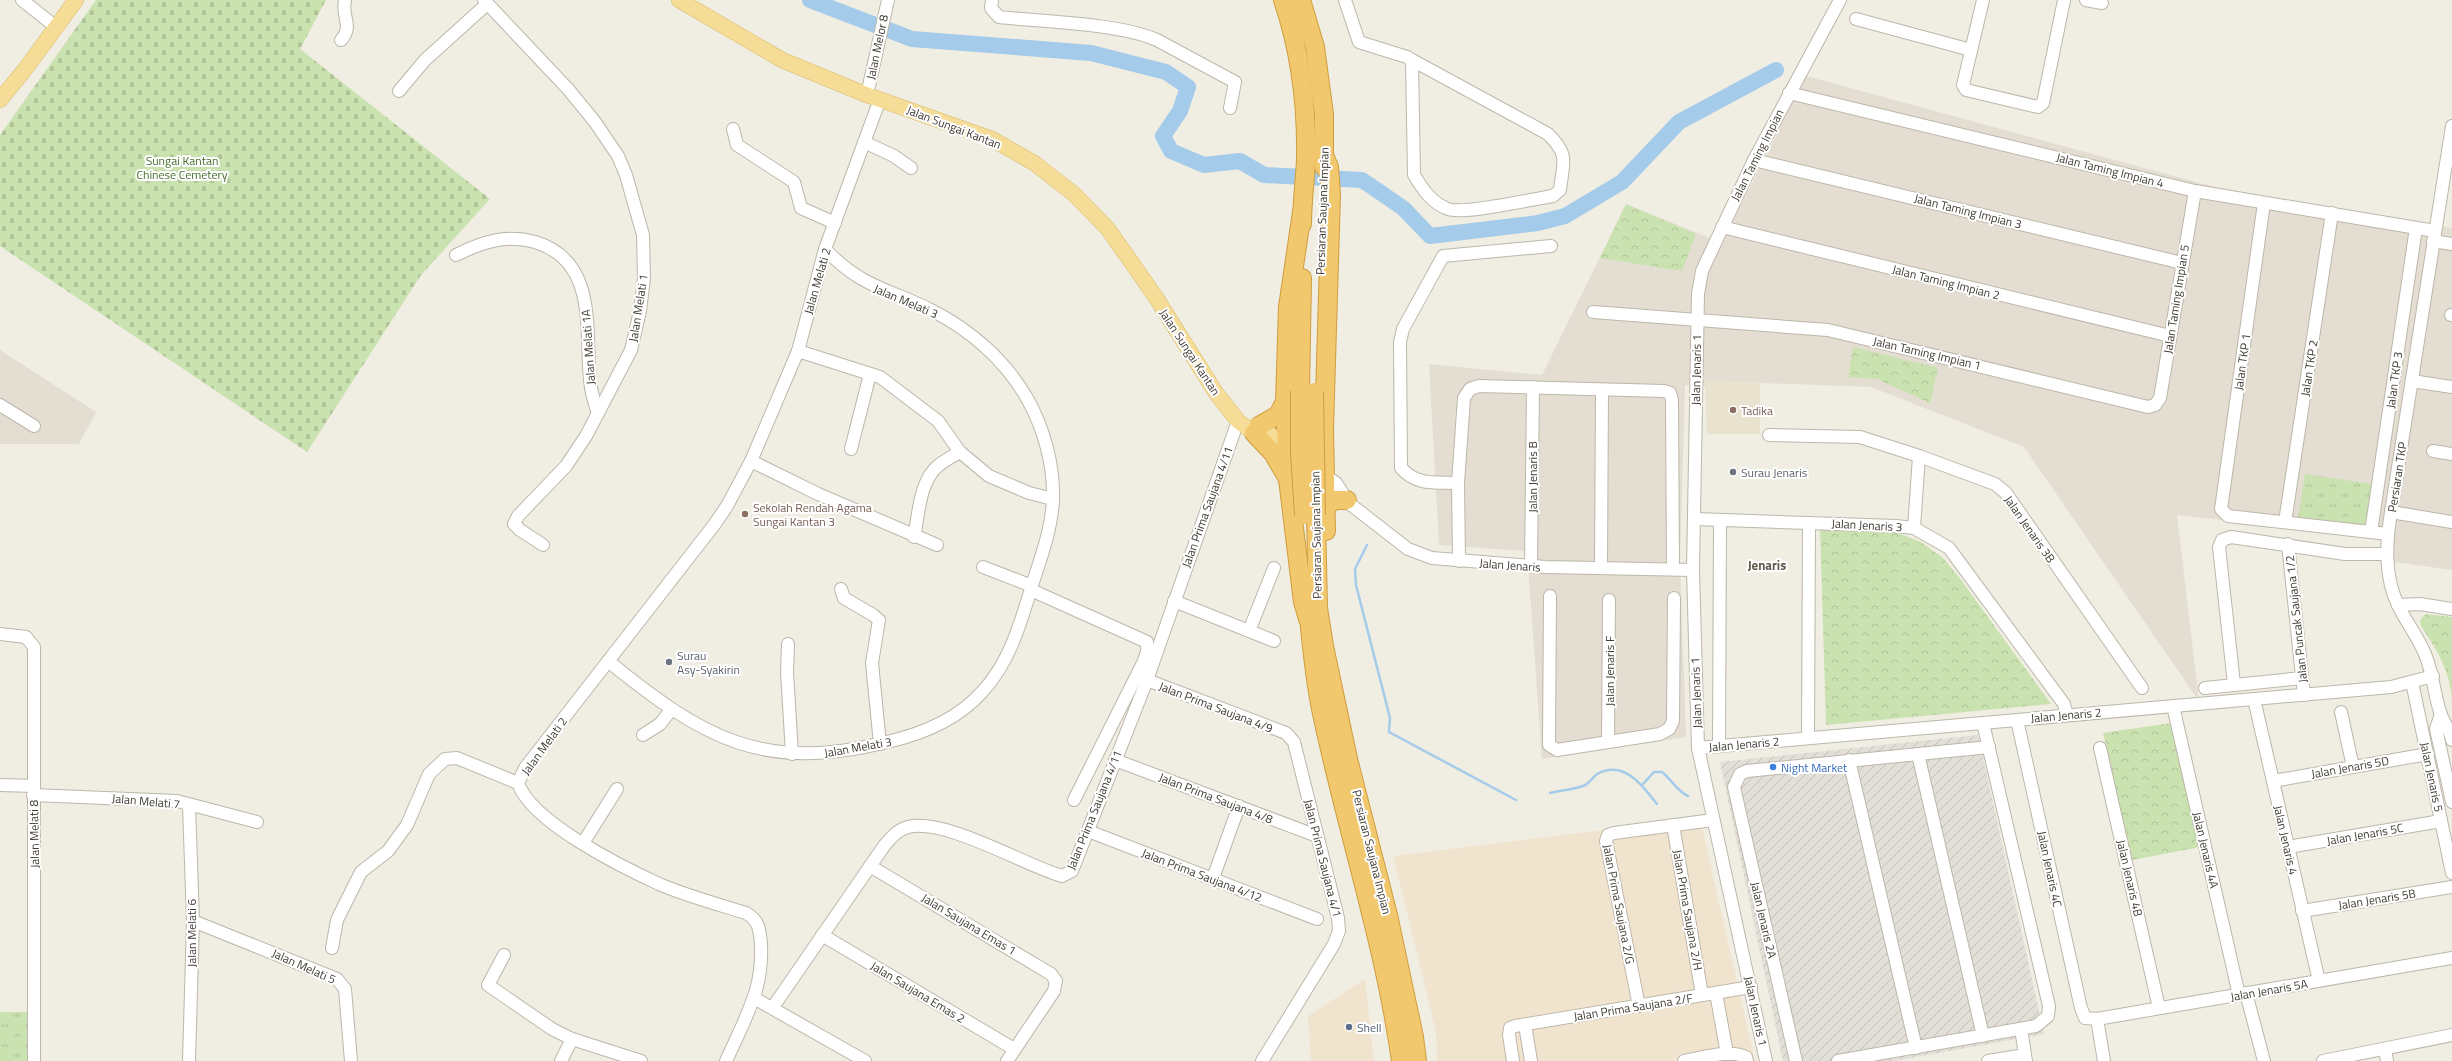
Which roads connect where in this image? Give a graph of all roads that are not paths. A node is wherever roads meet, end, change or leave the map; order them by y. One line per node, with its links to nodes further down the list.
1 (22, 0): 17 (street)
2 (76, 0): 17 (main road)
3 (345, 0): 18 (street)
4 (679, 0): 23 (main road, Jalan Sungai Kantan)
5 (888, 0): 23 (street, Jalan Melor 8)
6 (992, 0): 25 (street)
7 (1283, 0): 33 (highway, Persiaran Saujana Impian)
8 (1301, 0): 32 (highway, Persiaran Saujana Impian)
9 (1345, 0): 20 (street)
10 (1840, 0): 22 (street, Jalan Taming Impian)
11 (1983, 0): 19 (street)
12 (2064, 0): 19 (street)
13 (2086, 0): 15 (street)
14 (486, 2): 21 (street); 59 (street, Jalan Melati 1)
15 (2102, 2)
16 (1856, 19): 19 (street)
17 (56, 27): 24 (main road)
18 (341, 40)
19 (1971, 50)
20 (1412, 60): 20 (street)
21 (399, 92)
22 (1789, 93): 29 (street, Jalan Taming Impian); 31 (street, Jalan Taming Impian 4)
23 (873, 97): 28 (street, Jalan Melati 2); 57 (main road, Jalan Sungai Kantan)
24 (0, 100)
25 (1230, 108)
26 (2452, 126): 39 (street, Persiaran TKP)
27 (733, 129): 36 (street)
28 (864, 142): 30 (street); 36 (street, Jalan Melati 2)
29 (1754, 160): 37 (street, Jalan Taming Impian); 44 (street, Jalan Taming Impian 3)
30 (911, 168)
31 (2195, 191): 34 (street, Jalan Taming Impian 4); 44 (street, Jalan Taming Impian 5)
32 (1328, 194): 54 (highway, Persiaran Saujana Impian); 72 (highway)
33 (1303, 204): 54 (highway, Persiaran Saujana Impian); 55 (highway)
34 (2264, 204): 35 (street, Jalan Taming Impian 4); 80 (street, Jalan TKP 1)
35 (2332, 213): 38 (street, Jalan Taming Impian 4); 80 (street, Jalan TKP 2)
36 (835, 223): 42 (street, Jalan Melati 2)
37 (1722, 227): 46 (street, Jalan Taming Impian); 47 (street, Jalan Taming Impian 2)
38 (2416, 228): 39 (street, Jalan Taming Impian 4); 84 (street, Jalan TKP 3)
39 (2434, 236): 40 (street, Jalan Taming Impian 4); 50 (street, Persiaran TKP)
40 (2452, 244)
41 (1551, 246): 73 (street)
42 (825, 249): 48 (street, Jalan Melati 2); 74 (street, Jalan Melati 3)
43 (456, 255): 59 (street, Jalan Melati 1A)
44 (2182, 263): 47 (street, Jalan Taming Impian 5)
45 (1594, 312): 46 (street, Jalan Taming Impian 1)
46 (1696, 319): 58 (street, Jalan Taming Impian 1); 78 (street, Jalan Jenaris 1)
47 (2170, 336): 58 (street, Jalan Taming Impian 5)
48 (798, 351): 49 (street); 70 (street, Jalan Melati 2)
49 (870, 374): 64 (street); 66 (street)
50 (2412, 381): 52 (street); 77 (street, Persiaran TKP)
51 (1533, 387): 53 (street); 73 (street); 92 (street, Jalan Jenaris B)
52 (2452, 387)
53 (1602, 390): 94 (street); 96 (street)
54 (1307, 391): 76 (highway, Persiaran Saujana Impian, bridge)
55 (1285, 402): 62 (highway); 67 (highway)
56 (0, 405): 61 (street)
57 (1226, 405): 60 (main road, Jalan Sungai Kantan); 62 (main road, Jalan Sungai Kantan)
58 (2155, 405)
59 (598, 413): 88 (street, Jalan Melati 1)
60 (1238, 421): 62 (main road, Jalan Sungai Kantan); 103 (street, Jalan Prima Saujana 4/11)
61 (34, 426)
62 (1256, 430): 67 (main road, Jalan Sungai Kantan); 71 (highway)
63 (1769, 435): 69 (street, Jalan Jenaris 3B)
64 (852, 449)
65 (2433, 451): 68 (street)
66 (960, 452): 74 (street); 86 (street)
67 (1287, 452): 71 (highway); 72 (main road, Jalan Sungai Kantan)
68 (2452, 454)
69 (1919, 456): 83 (street); 119 (street, Jalan Jenaris 3B)
70 (751, 461): 86 (street); 113 (street, Jalan Melati 2)
71 (1288, 479): 106 (highway)
72 (1326, 481): 75 (street, Jalan Jenaris); 76 (highway)
73 (1458, 483): 91 (street)
74 (1053, 499): 98 (street, Jalan Melati 3)
75 (1347, 500): 76 (highway); 91 (street, Jalan Jenaris)
76 (1316, 512): 106 (highway, Persiaran Saujana Impian); 205 (highway, Persiaran Saujana Impian)
77 (2391, 512): 81 (street); 85 (street, Persiaran TKP)
78 (1695, 519): 79 (street, Jalan Jenaris 3); 97 (street, Jalan Jenaris 1)
79 (1720, 520): 82 (street, Jalan Jenaris 3); 136 (street)
80 (2285, 522): 84 (street)
81 (2452, 522)
82 (1809, 523): 83 (street, Jalan Jenaris 3); 132 (street)
83 (1914, 528): 127 (street, Jalan Jenaris 3)
84 (2371, 532): 85 (street)
85 (2388, 534): 90 (street, Persiaran TKP)
86 (914, 537): 89 (street)
87 (2288, 544): 90 (street); 115 (street, Jalan Puncak Saujana 1/2); 118 (street)
88 (543, 545)
89 (936, 545)
90 (2386, 554): 104 (street, Persiaran TKP)
91 (1459, 561): 92 (street, Jalan Jenaris)
92 (1531, 566): 94 (street, Jalan Jenaris)
93 (983, 567): 98 (street)
94 (1601, 567): 96 (street, Jalan Jenaris)
95 (1274, 568): 107 (street)
96 (1673, 570): 97 (street, Jalan Jenaris)
97 (1693, 570): 111 (street, Jalan Jenaris 1)
98 (1031, 588): 135 (street, Jalan Melati 3); 151 (street)
99 (841, 589): 135 (street)
100 (1550, 596): 134 (street)
101 (1674, 598): 112 (street)
102 (1609, 600): 134 (street, Jalan Jenaris F)
103 (1174, 601): 107 (street); 116 (street, Jalan Prima Saujana 4/11)
104 (2398, 604): 105 (street); 114 (street, Persiaran TKP)
105 (2452, 609)
106 (1309, 622): 204 (highway, Persiaran Saujana Impian)
107 (1249, 631): 109 (street)
108 (0, 634): 150 (street, Jalan Melati 8)
109 (1274, 641)
110 (788, 644): 140 (street)
111 (1695, 645): 112 (street); 138 (street, Jalan Jenaris 1)
112 (1674, 646): 134 (street)
113 (608, 661): 124 (street, Jalan Melati 3); 147 (street, Jalan Melati 2)
114 (2434, 676): 117 (street, Jalan Jenaris 2); 126 (street, Persiaran TKP)
115 (2302, 678): 118 (street); 121 (street, Jalan Puncak Saujana 1/2)
116 (1147, 680): 130 (street, Jalan Prima Saujana 4/9); 143 (street, Jalan Prima Saujana 4/11)
117 (2412, 682): 121 (street, Jalan Jenaris 2); 142 (street, Jalan Jenaris 5)
118 (2234, 684): 120 (street)
119 (2142, 688)
120 (2205, 688)
121 (2304, 694): 122 (street, Jalan Jenaris 2)
122 (2254, 699): 123 (street, Jalan Jenaris 2); 146 (street, Jalan Jenaris 4)
123 (2173, 706): 127 (street, Jalan Jenaris 2); 177 (street, Jalan Jenaris 4A)
124 (671, 710): 131 (street); 140 (street, Jalan Melati 3)
125 (2341, 712): 145 (street)
126 (2441, 714): 133 (street, Persiaran TKP); 152 (street, Persiaran TKP)
127 (2067, 715): 128 (street, Jalan Jenaris 2)
128 (2017, 720): 129 (street, Jalan Jenaris 2); 183 (street, Jalan Jenaris 4C)
129 (1983, 723): 132 (street, Jalan Jenaris 2); 137 (street)
130 (1286, 734): 160 (street, Jalan Prima Saujana 4/1)
131 (643, 735)
132 (1808, 738): 136 (street, Jalan Jenaris 2)
133 (2452, 740)
134 (1608, 742)
135 (880, 744): 140 (street, Jalan Melati 3)
136 (1719, 746): 138 (street, Jalan Jenaris 2)
137 (1989, 747): 141 (street); 185 (street)
138 (1698, 748): 155 (street, Jalan Jenaris 1)
139 (2100, 748): 182 (street, Jalan Jenaris 4B)
140 (792, 754)
141 (1918, 754): 144 (street); 186 (street)
142 (2428, 754): 145 (street, Jalan Jenaris 5D); 156 (street, Jalan Jenaris 5)
143 (1115, 760): 154 (street, Jalan Prima Saujana 4/8); 159 (street, Jalan Prima Saujana 4/11)
144 (1849, 760): 189 (street); 210 (street, Jalan Jenaris 2A)
145 (2353, 767): 146 (street, Jalan Jenaris 5D)
146 (2273, 781): 162 (street, Jalan Jenaris 4)
147 (518, 783): 161 (street, Jalan Melati 2); 171 (street)
148 (0, 785): 150 (street, Jalan Melati 7)
149 (617, 789): 161 (street)
150 (33, 791): 153 (street, Jalan Melati 7); 196 (street, Jalan Melati 8)
151 (1074, 800)
152 (2452, 802)
153 (189, 805): 157 (street, Jalan Melati 7); 169 (street, Jalan Melati 6)
154 (1239, 806): 160 (street, Jalan Prima Saujana 4/8); 165 (street)
155 (1713, 820): 158 (street, Jalan Prima Saujana 2/G); 175 (street, Jalan Jenaris 1)
156 (2441, 820): 162 (street, Jalan Jenaris 5C); 164 (street, Jalan Jenaris 5)
157 (257, 822)
158 (1673, 825): 178 (street, Jalan Prima Saujana 2/H); 180 (street, Jalan Prima Saujana 2/G)
159 (1088, 831): 163 (street, Jalan Prima Saujana 4/11); 165 (street, Jalan Prima Saujana 4/12)
160 (1317, 836): 203 (street, Jalan Prima Saujana 4/1)
161 (583, 843): 179 (street, Jalan Melati 2)
162 (2288, 847): 167 (street, Jalan Jenaris 4)
163 (870, 866): 170 (street, Jalan Prima Saujana 4/11); 190 (street, Jalan Saujana Emas 1)
164 (2452, 873)
165 (1213, 878): 168 (street, Jalan Prima Saujana 4/12)
166 (2452, 887): 167 (street, Jalan Jenaris 5B)
167 (2302, 911): 174 (street, Jalan Jenaris 4)
168 (1317, 919)
169 (193, 920): 195 (street, Jalan Melati 5); 197 (street, Jalan Melati 6)
170 (822, 935): 181 (street, Jalan Prima Saujana 4/11); 190 (street, Jalan Saujana Emas 2)
171 (332, 948)
172 (504, 955): 188 (street)
173 (2452, 958): 174 (street, Jalan Jenaris 5A)
174 (2318, 981): 177 (street, Jalan Jenaris 5A)
175 (1751, 987): 176 (street, Jalan Prima Saujana 2/F); 209 (street, Jalan Jenaris 1)
176 (1716, 993): 178 (street, Jalan Prima Saujana 2/F); 192 (street)
177 (2242, 994): 182 (street, Jalan Jenaris 5A); 214 (street, Jalan Jenaris 4A)
178 (1702, 995): 180 (street, Jalan Prima Saujana 2/F)
179 (754, 998): 181 (street); 200 (street, Jalan Melati 2)
180 (1639, 1006): 184 (street, Jalan Prima Saujana 2/F)
181 (773, 1007): 201 (street)
182 (2159, 1008): 183 (street, Jalan Jenaris 5A)
183 (2091, 1019): 213 (street, Jalan Jenaris 4C)
184 (1520, 1025): 206 (street); 207 (street)
185 (2021, 1029): 186 (street); 194 (street)
186 (1983, 1036): 189 (street)
187 (2452, 1036): 191 (street)
188 (572, 1039): 198 (street); 199 (street)
189 (1916, 1048): 211 (street)
190 (1014, 1049): 202 (street)
191 (2385, 1049): 215 (street); 216 (street)
192 (1727, 1054): 193 (street); 208 (street)
193 (1745, 1058)
194 (2026, 1058): 212 (street)
195 (353, 1060)
196 (34, 1061)
197 (189, 1061)
198 (561, 1061)
199 (641, 1061)
200 (726, 1061)
201 (865, 1061)
202 (1007, 1061)
203 (1262, 1061)
204 (1401, 1061)
205 (1417, 1061)
206 (1513, 1061)
207 (1531, 1061)
208 (1684, 1061)
209 (1766, 1061)
210 (1796, 1061)
211 (1838, 1061)
212 (1988, 1061)
213 (2104, 1061)
214 (2264, 1061)
215 (2323, 1061)
216 (2387, 1061)

